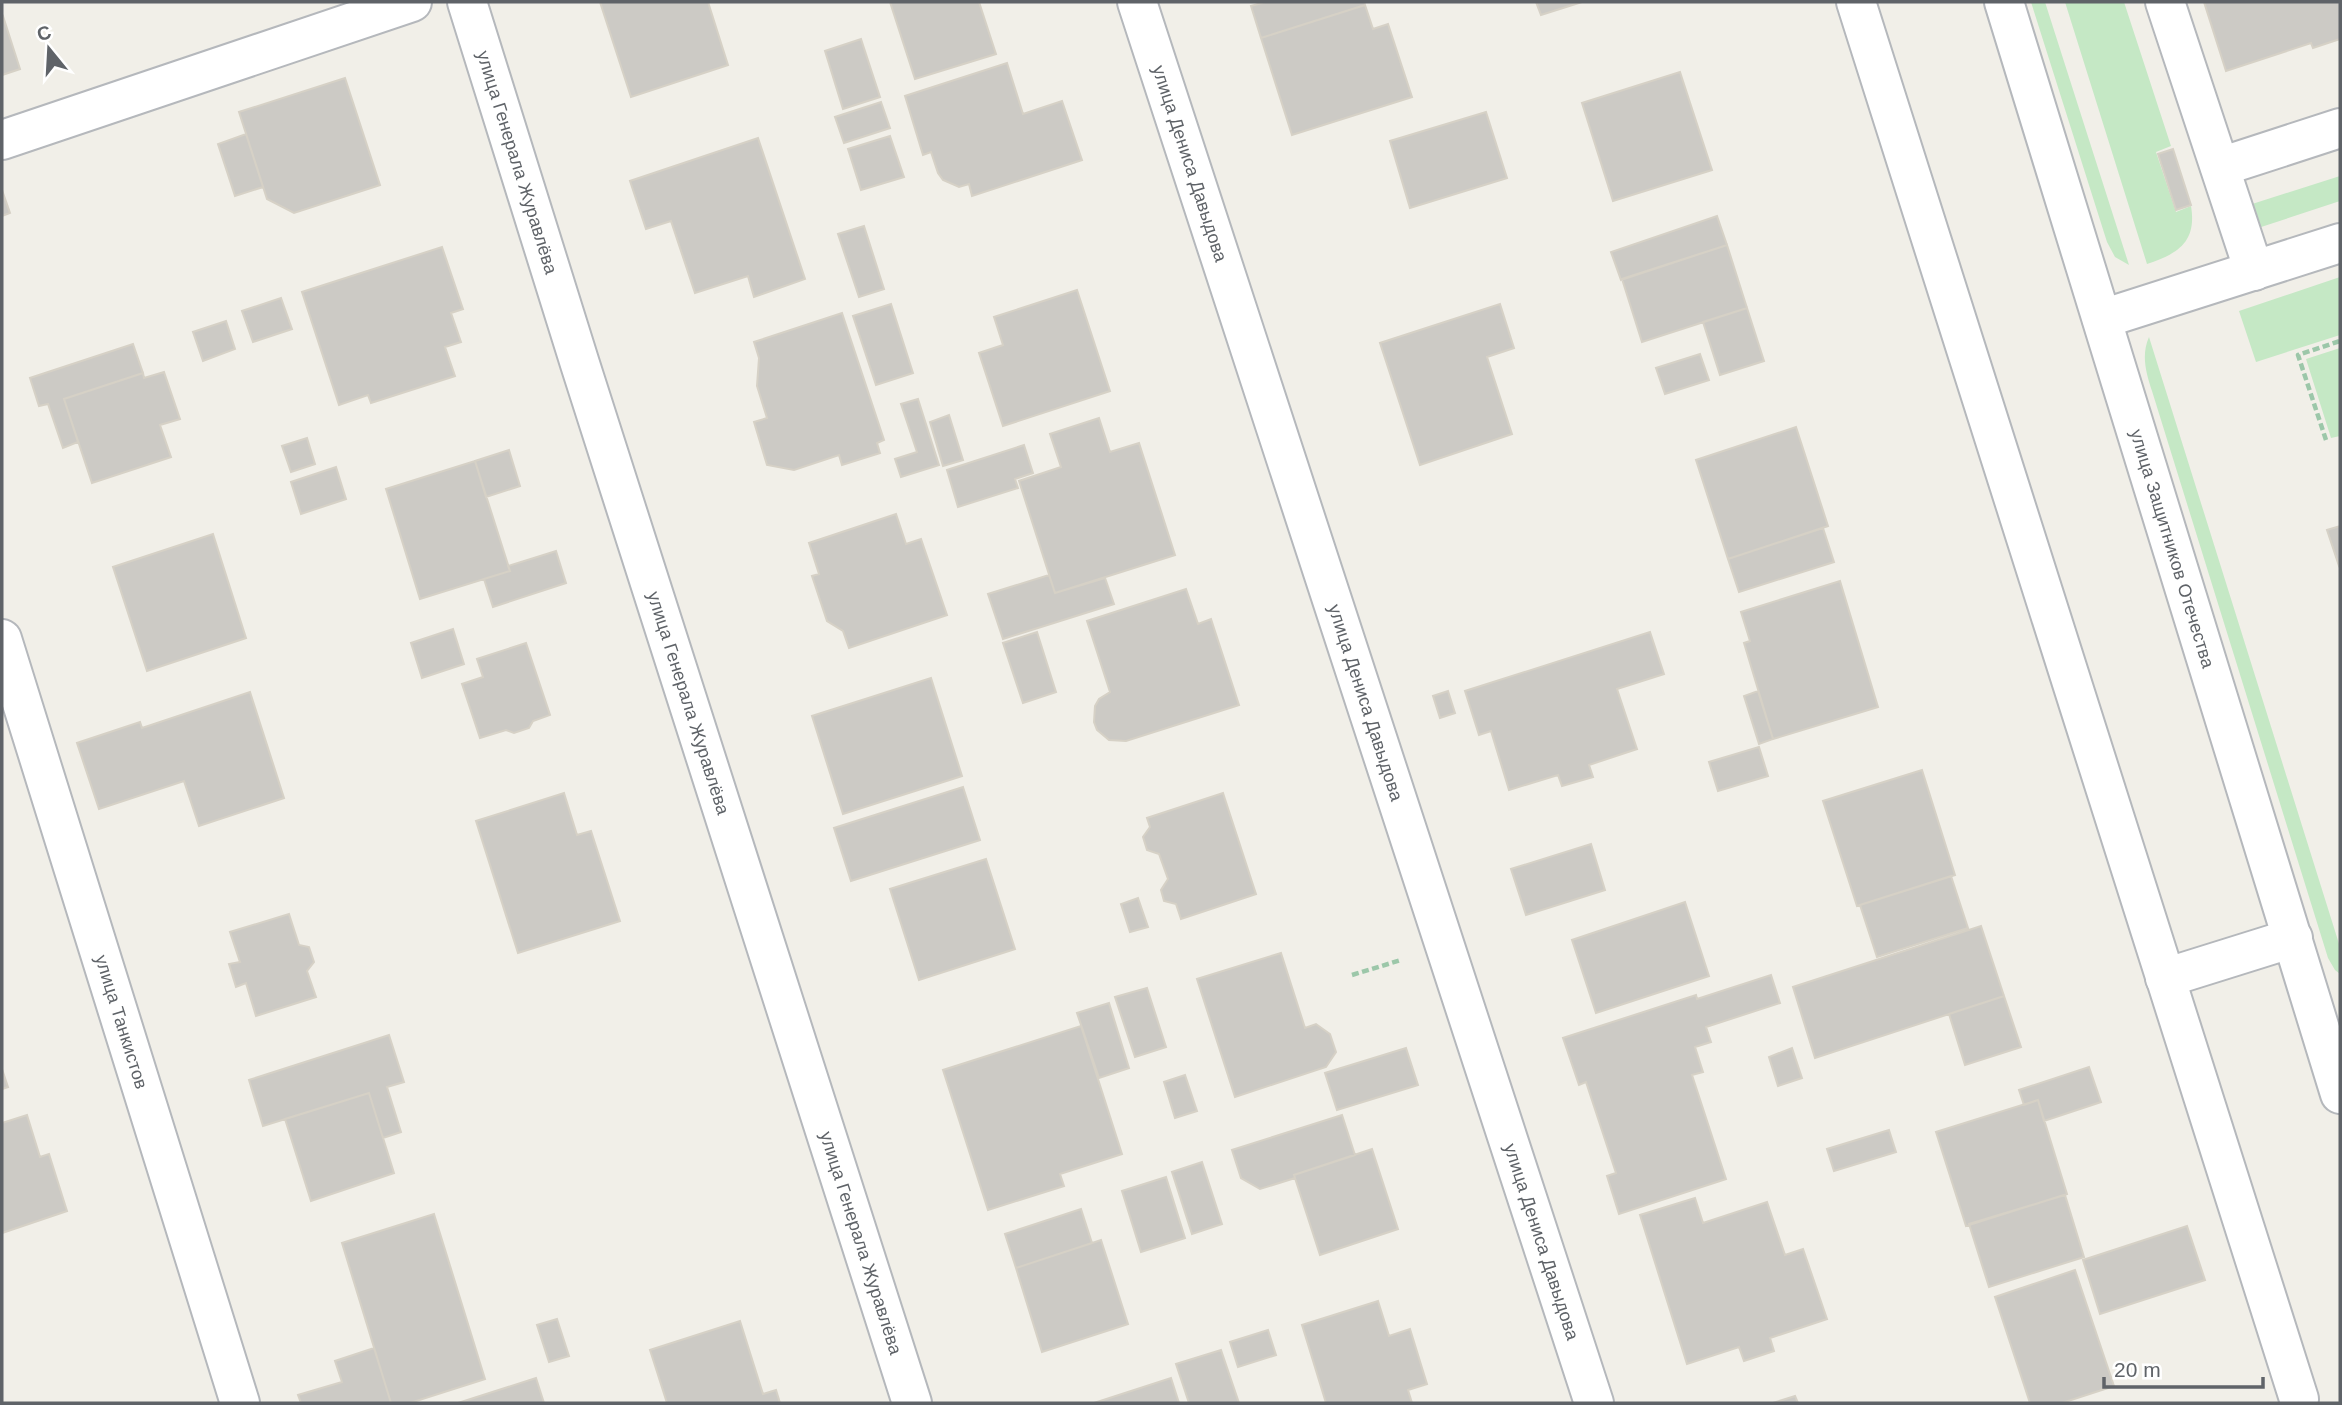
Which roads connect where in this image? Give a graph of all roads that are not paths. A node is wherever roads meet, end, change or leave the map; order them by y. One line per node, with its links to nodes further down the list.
1 (412, 2): 8 (street)
2 (467, 2): 20 (street, улица Генерала Журавлёва)
3 (1137, 2): 21 (street, улица Дениса Давыдова)
4 (1856, 2): 15 (street)
5 (2004, 2): 12 (street, улица Защитников Отечества)
6 (2165, 2): 9 (street)
7 (2340, 128): 9 (street)
8 (2, 140)
9 (2220, 167): 11 (street)
10 (2340, 243): 11 (street)
11 (2254, 271): 12 (street)
12 (2102, 320): 14 (street, улица Защитников Отечества)
13 (2, 639): 19 (street, улица Танкистов)
14 (2293, 938): 15 (street); 16 (street, улица Защитников Отечества)
15 (2165, 978): 18 (street)
16 (2332, 1036): 17 (street, улица Защитников Отечества)
17 (2340, 1094)
18 (2300, 1399)
19 (240, 1403)
20 (912, 1403)
21 (1594, 1403)

